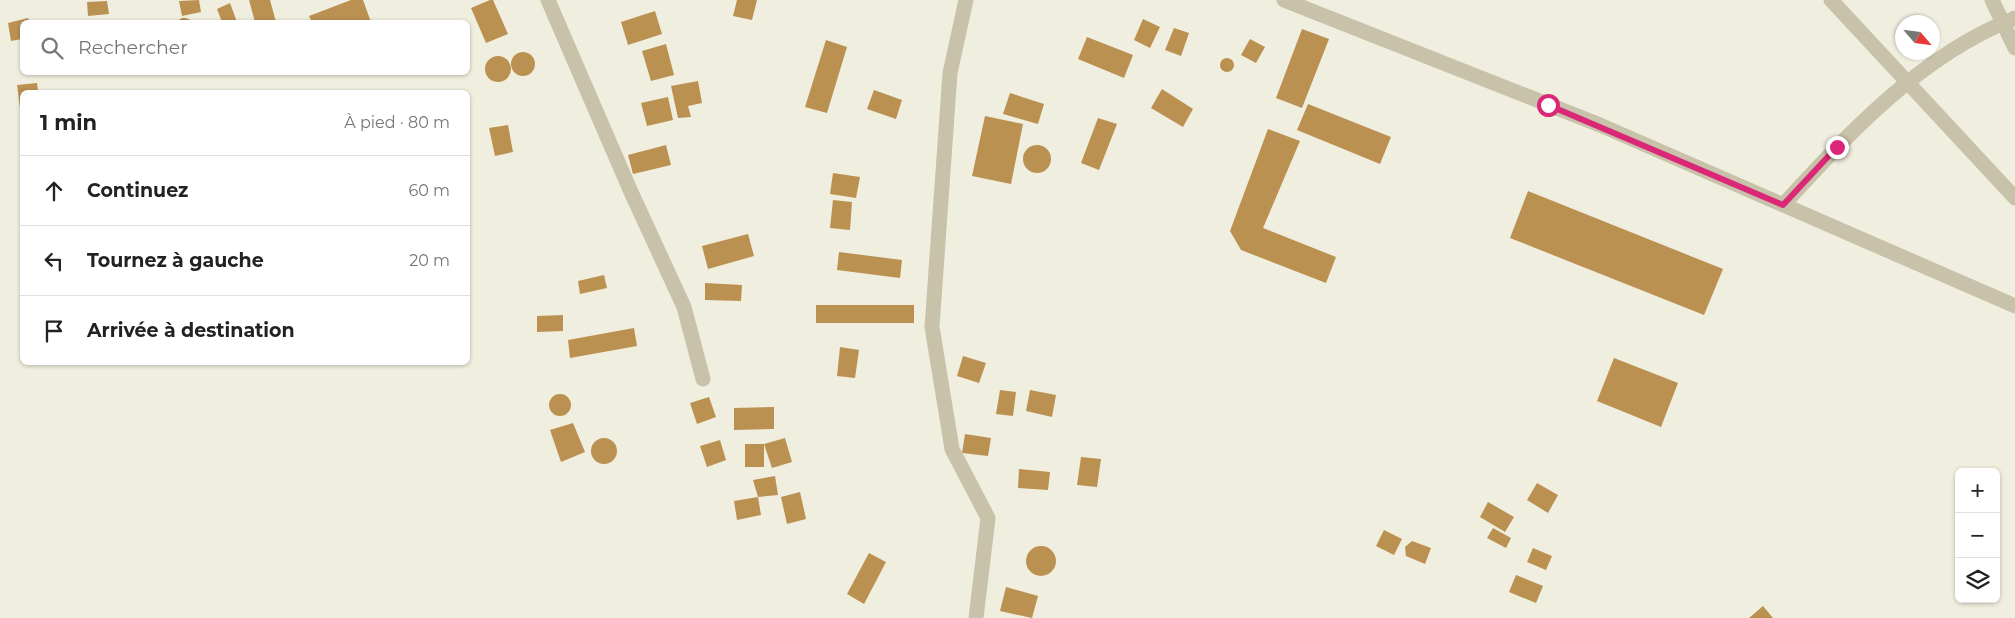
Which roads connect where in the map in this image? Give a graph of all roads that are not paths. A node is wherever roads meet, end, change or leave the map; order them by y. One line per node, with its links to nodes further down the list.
1 (548, 0): 12 (street)
2 (966, 0): 13 (street)
3 (1284, 0): 10 (street)
4 (1831, 0): 8 (street)
5 (1992, 0): 6 (street)
6 (2009, 21): 7 (street); 8 (street)
7 (2015, 48)
8 (1906, 81): 9 (street); 10 (street)
9 (2015, 198)
10 (1783, 205): 11 (street)
11 (2015, 306)
12 (703, 378)
13 (976, 618)

